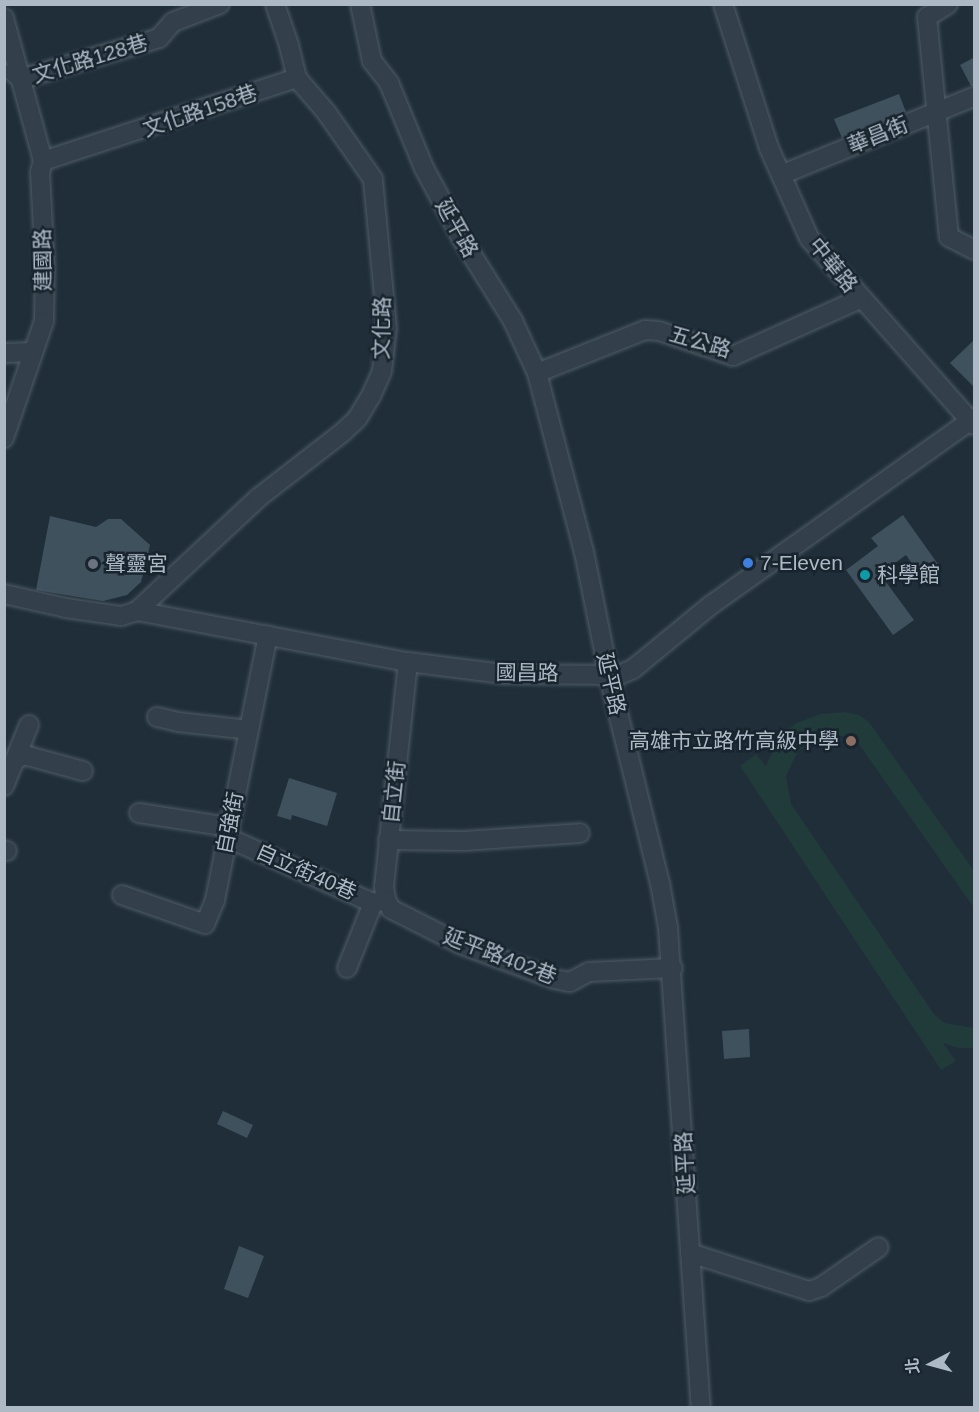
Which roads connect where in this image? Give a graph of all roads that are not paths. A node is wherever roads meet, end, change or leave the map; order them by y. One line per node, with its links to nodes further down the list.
1 (220, 4): 9 (street, 文化路128巷)
2 (275, 4): 8 (street, 文化路)
3 (360, 4): 18 (street, 延平路)
4 (723, 4): 13 (street, 中華路)
5 (948, 4): 11 (street)
6 (4, 18): 9 (street, 建國路)
7 (4, 65): 9 (street)
8 (297, 78): 12 (street, 文化路158巷); 22 (street, 文化路)
9 (21, 80): 12 (street, 建國路)
10 (975, 97): 11 (street, 華昌街)
11 (937, 111): 13 (street, 華昌街); 14 (street)
12 (43, 161): 16 (street, 建國路)
13 (783, 174): 15 (street, 中華路)
14 (975, 250)
15 (860, 299): 18 (street, 五公路); 19 (street, 中華路)
16 (33, 352): 17 (street); 20 (street, 建國路)
17 (4, 353)
18 (537, 373): 25 (street, 延平路)
19 (973, 421): 25 (street, 國昌路)
20 (4, 438)
21 (4, 594): 22 (street, 國昌路)
22 (137, 611): 23 (street, 國昌路)
23 (268, 635): 24 (street, 國昌路); 28 (street, 自強街)
24 (408, 662): 25 (street, 國昌路); 35 (street, 自立街)
25 (609, 676): 39 (street, 延平路)
26 (157, 717): 28 (street)
27 (29, 725): 29 (street)
28 (249, 730): 33 (street, 自強街)
29 (17, 759): 30 (street); 31 (street)
30 (83, 771)
31 (4, 786)
32 (139, 813): 33 (street, 自立街40巷)
33 (227, 832): 36 (street, 自強街); 37 (street, 自立街40巷)
34 (580, 833): 35 (street)
35 (388, 840): 37 (street, 自立街)
36 (122, 895)
37 (380, 901): 38 (street, 自立街); 39 (street, 延平路402巷)
38 (347, 968)
39 (673, 968): 41 (street, 延平路)
40 (879, 1247): 41 (street)
41 (690, 1253): 42 (street, 延平路)
42 (701, 1407)

